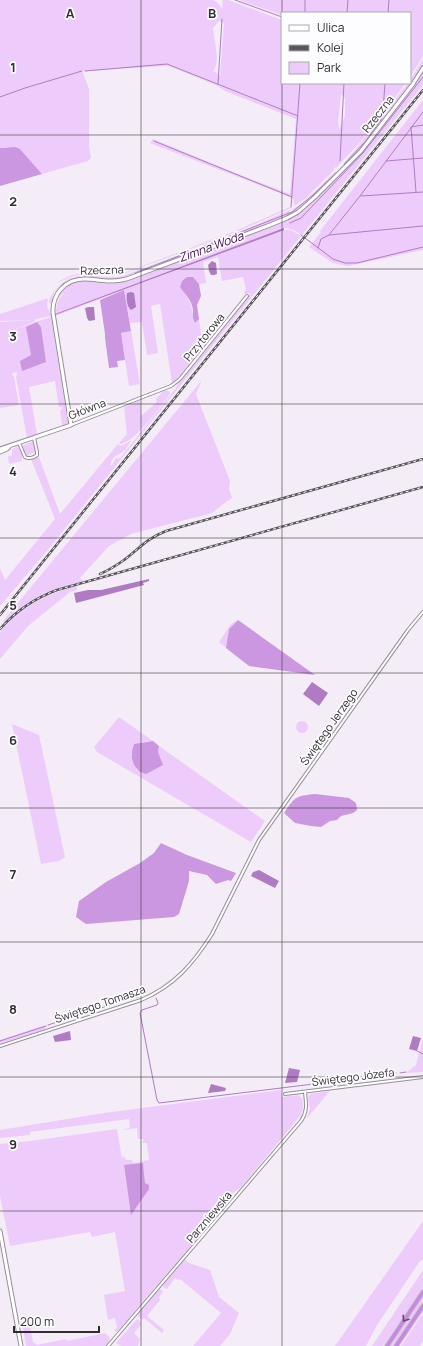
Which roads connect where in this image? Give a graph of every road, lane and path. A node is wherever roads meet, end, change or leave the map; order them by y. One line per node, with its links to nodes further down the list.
1 (423, 68): 4 (street, Rzeczna)
2 (247, 296): 3 (street, Przytorowa)
3 (171, 386): 4 (street, Główna)
4 (71, 424): 5 (street, Główna)
5 (34, 438): 6 (street, Główna); 6 (street)
6 (19, 443): 7 (street, Główna)
7 (0, 451)
8 (423, 612): 9 (street, Świętego Jerzego)
9 (252, 854): 10 (street, Świętego Tomasza)
10 (0, 1046)
11 (423, 1077): 12 (street, Świętego Józefa)
12 (305, 1092): 13 (street, Świętego Józefa); 18 (street, Parzniewska)
13 (285, 1094)
14 (0, 1231): 17 (street)
15 (423, 1292): 19 (highway, one-way to 19)
16 (423, 1306): 20 (highway)
17 (21, 1346)
18 (108, 1346)
19 (386, 1346)
20 (396, 1346)

